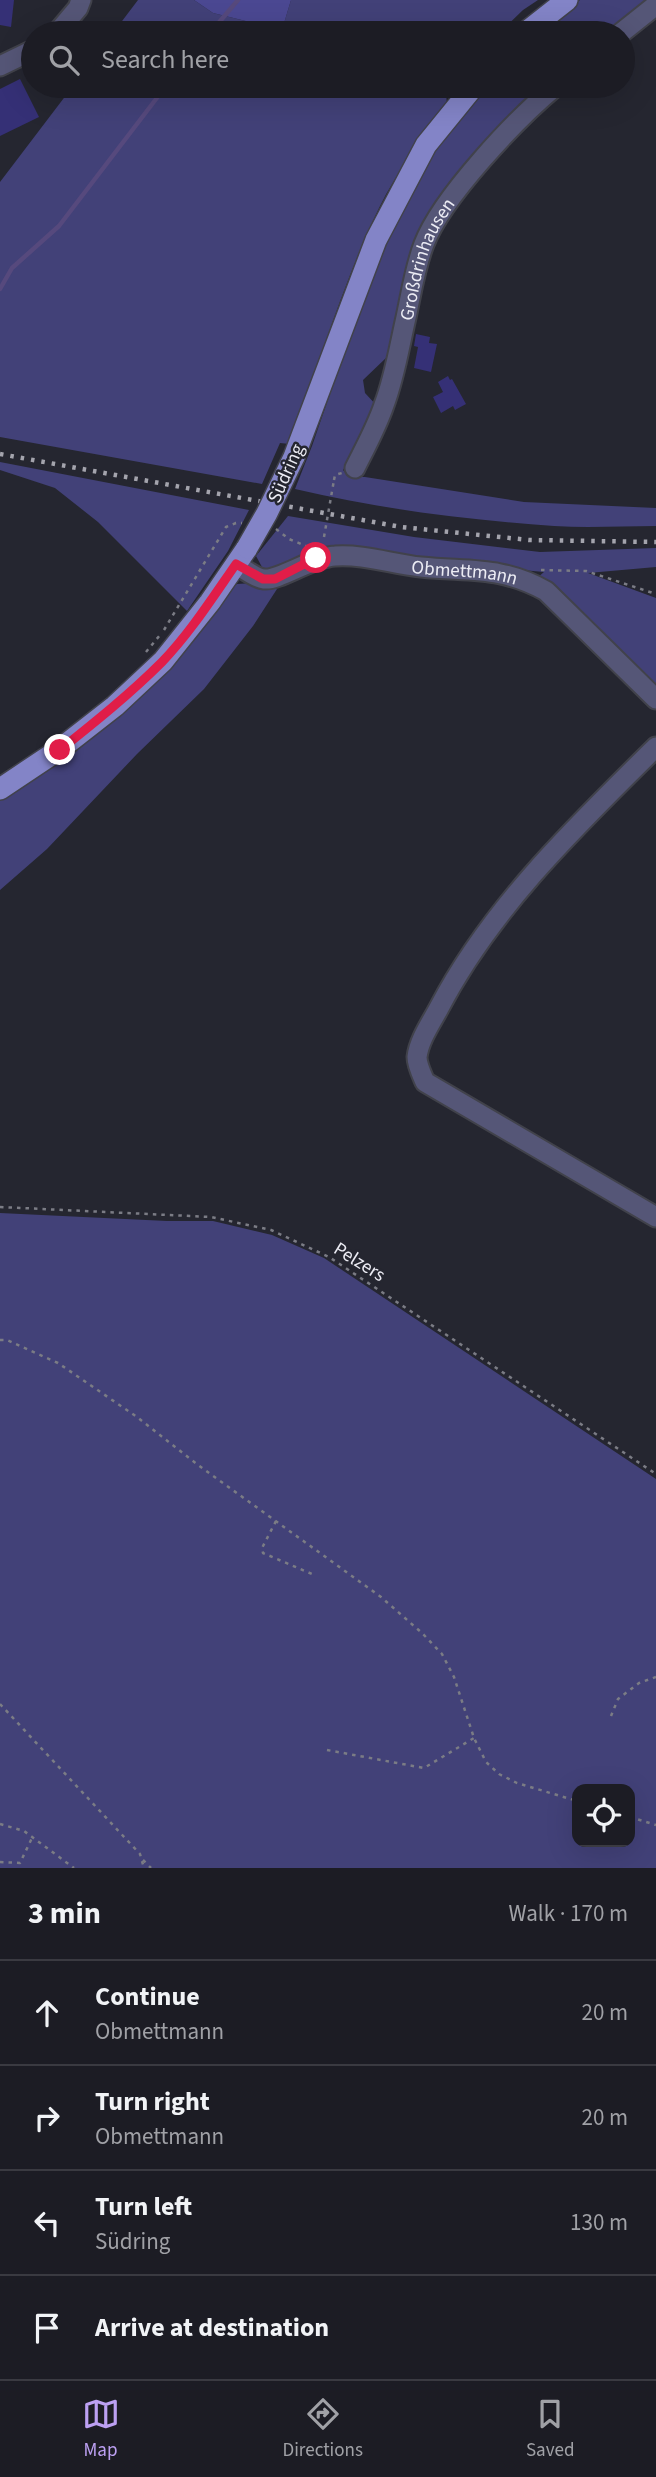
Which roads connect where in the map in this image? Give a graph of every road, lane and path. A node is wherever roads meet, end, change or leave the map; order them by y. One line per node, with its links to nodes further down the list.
1 (81, 0): 4 (street)
2 (567, 0): 5 (main road)
3 (656, 5): 6 (street)
4 (67, 21)
5 (540, 21)
6 (635, 22)
7 (21, 56): 8 (street)
8 (0, 66)
9 (464, 98): 17 (main road, Südring, bridge)
10 (541, 98): 11 (street, Großdrinhausen)
11 (355, 468)
12 (334, 480): 15 (path, bridge)
13 (247, 524): 20 (path)
14 (268, 527): 16 (path)
15 (323, 542)
16 (314, 544)
17 (242, 556): 21 (street, Obmettmann); 23 (main road, Südring)
18 (534, 569): 19 (path)
19 (656, 594)
20 (141, 657)
21 (656, 699)
22 (656, 747): 25 (street)
23 (0, 789)
24 (0, 1207): 27 (path, Pelzers)
25 (656, 1217)
26 (0, 1340): 28 (path)
27 (656, 1474)
28 (276, 1521): 29 (path); 33 (path)
29 (312, 1574)
30 (656, 1677): 32 (path)
31 (0, 1704): 40 (path)
32 (611, 1716)
33 (474, 1738): 34 (path); 35 (path)
34 (327, 1750)
35 (572, 1800)
36 (635, 1819): 38 (path)
37 (0, 1824): 39 (path)
38 (656, 1825)
39 (32, 1838): 41 (path); 42 (path)
40 (144, 1860): 43 (path); 44 (path)
41 (0, 1862)
42 (74, 1868)
43 (144, 1868)
44 (151, 1868)

